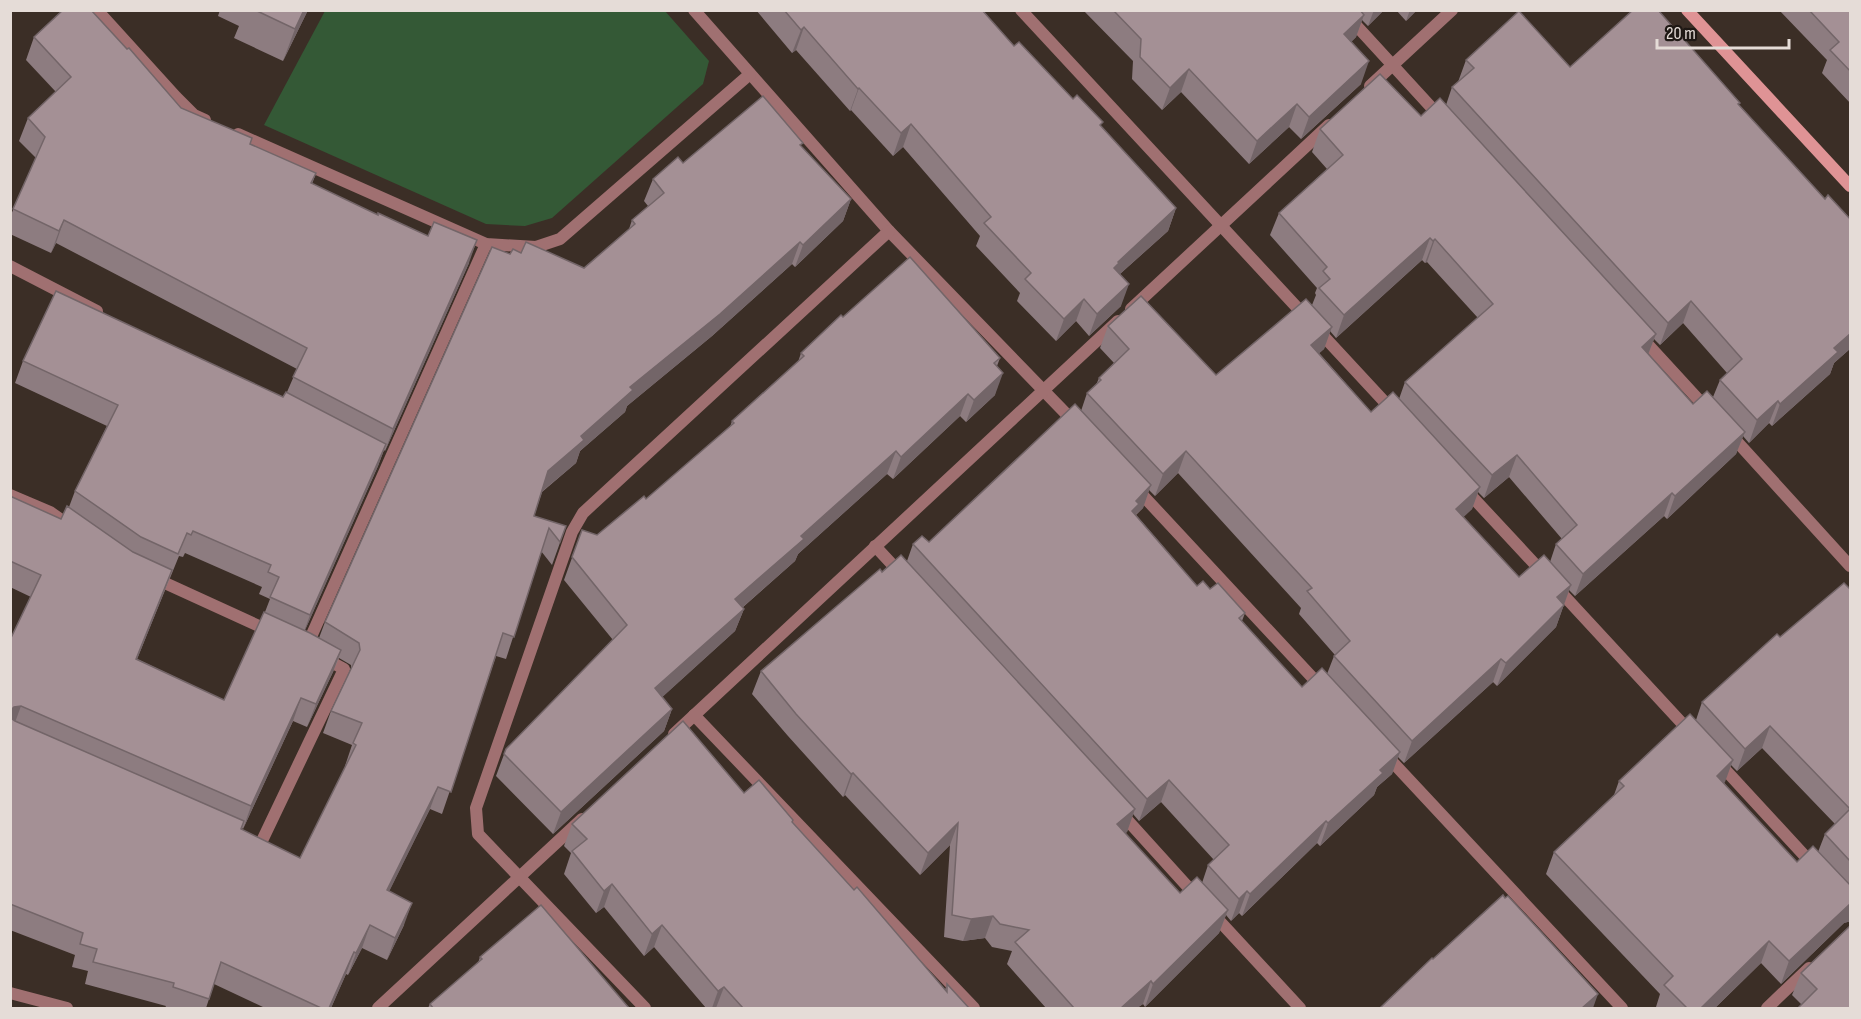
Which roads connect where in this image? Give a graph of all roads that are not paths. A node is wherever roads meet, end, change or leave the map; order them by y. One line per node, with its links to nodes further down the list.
1 (97, 10): 15 (street)
2 (694, 10): 8 (street)
3 (1021, 10): 13 (street)
4 (1342, 10): 7 (street)
5 (1452, 10): 7 (street)
6 (1687, 10): 12 (street)
7 (1392, 65): 9 (street); 11 (street)
8 (750, 74): 14 (street); 15 (street)
9 (1358, 97)
10 (1341, 113): 13 (street)
11 (1449, 127)
12 (1851, 186)
13 (1221, 225): 19 (street); 20 (street)
14 (889, 231): 19 (street); 40 (street)
15 (486, 244): 30 (street)
16 (10, 266): 17 (street)
17 (105, 315)
18 (1634, 329): 27 (street)
19 (1044, 390): 21 (street); 26 (street)
20 (1398, 417)
21 (1084, 434)
22 (1125, 477): 31 (street)
23 (1455, 478): 34 (street)
24 (10, 495): 25 (street)
25 (76, 530)
26 (875, 546): 29 (street); 32 (street)
27 (1851, 566)
28 (140, 572): 30 (street)
29 (907, 581)
30 (295, 643): 39 (street)
31 (1329, 695)
32 (694, 715): 33 (street); 47 (street)
33 (668, 739)
34 (1697, 740)
35 (1378, 747): 49 (street)
36 (1713, 757): 41 (street)
37 (1108, 799): 48 (street)
38 (590, 812): 40 (street)
39 (238, 836)
40 (520, 877): 45 (street); 46 (street)
41 (1826, 879)
42 (1817, 961): 50 (street)
43 (10, 993): 44 (street)
44 (67, 1008)
45 (378, 1008)
46 (645, 1008)
47 (974, 1008)
48 (1300, 1008)
49 (1622, 1008)
50 (1767, 1008)

